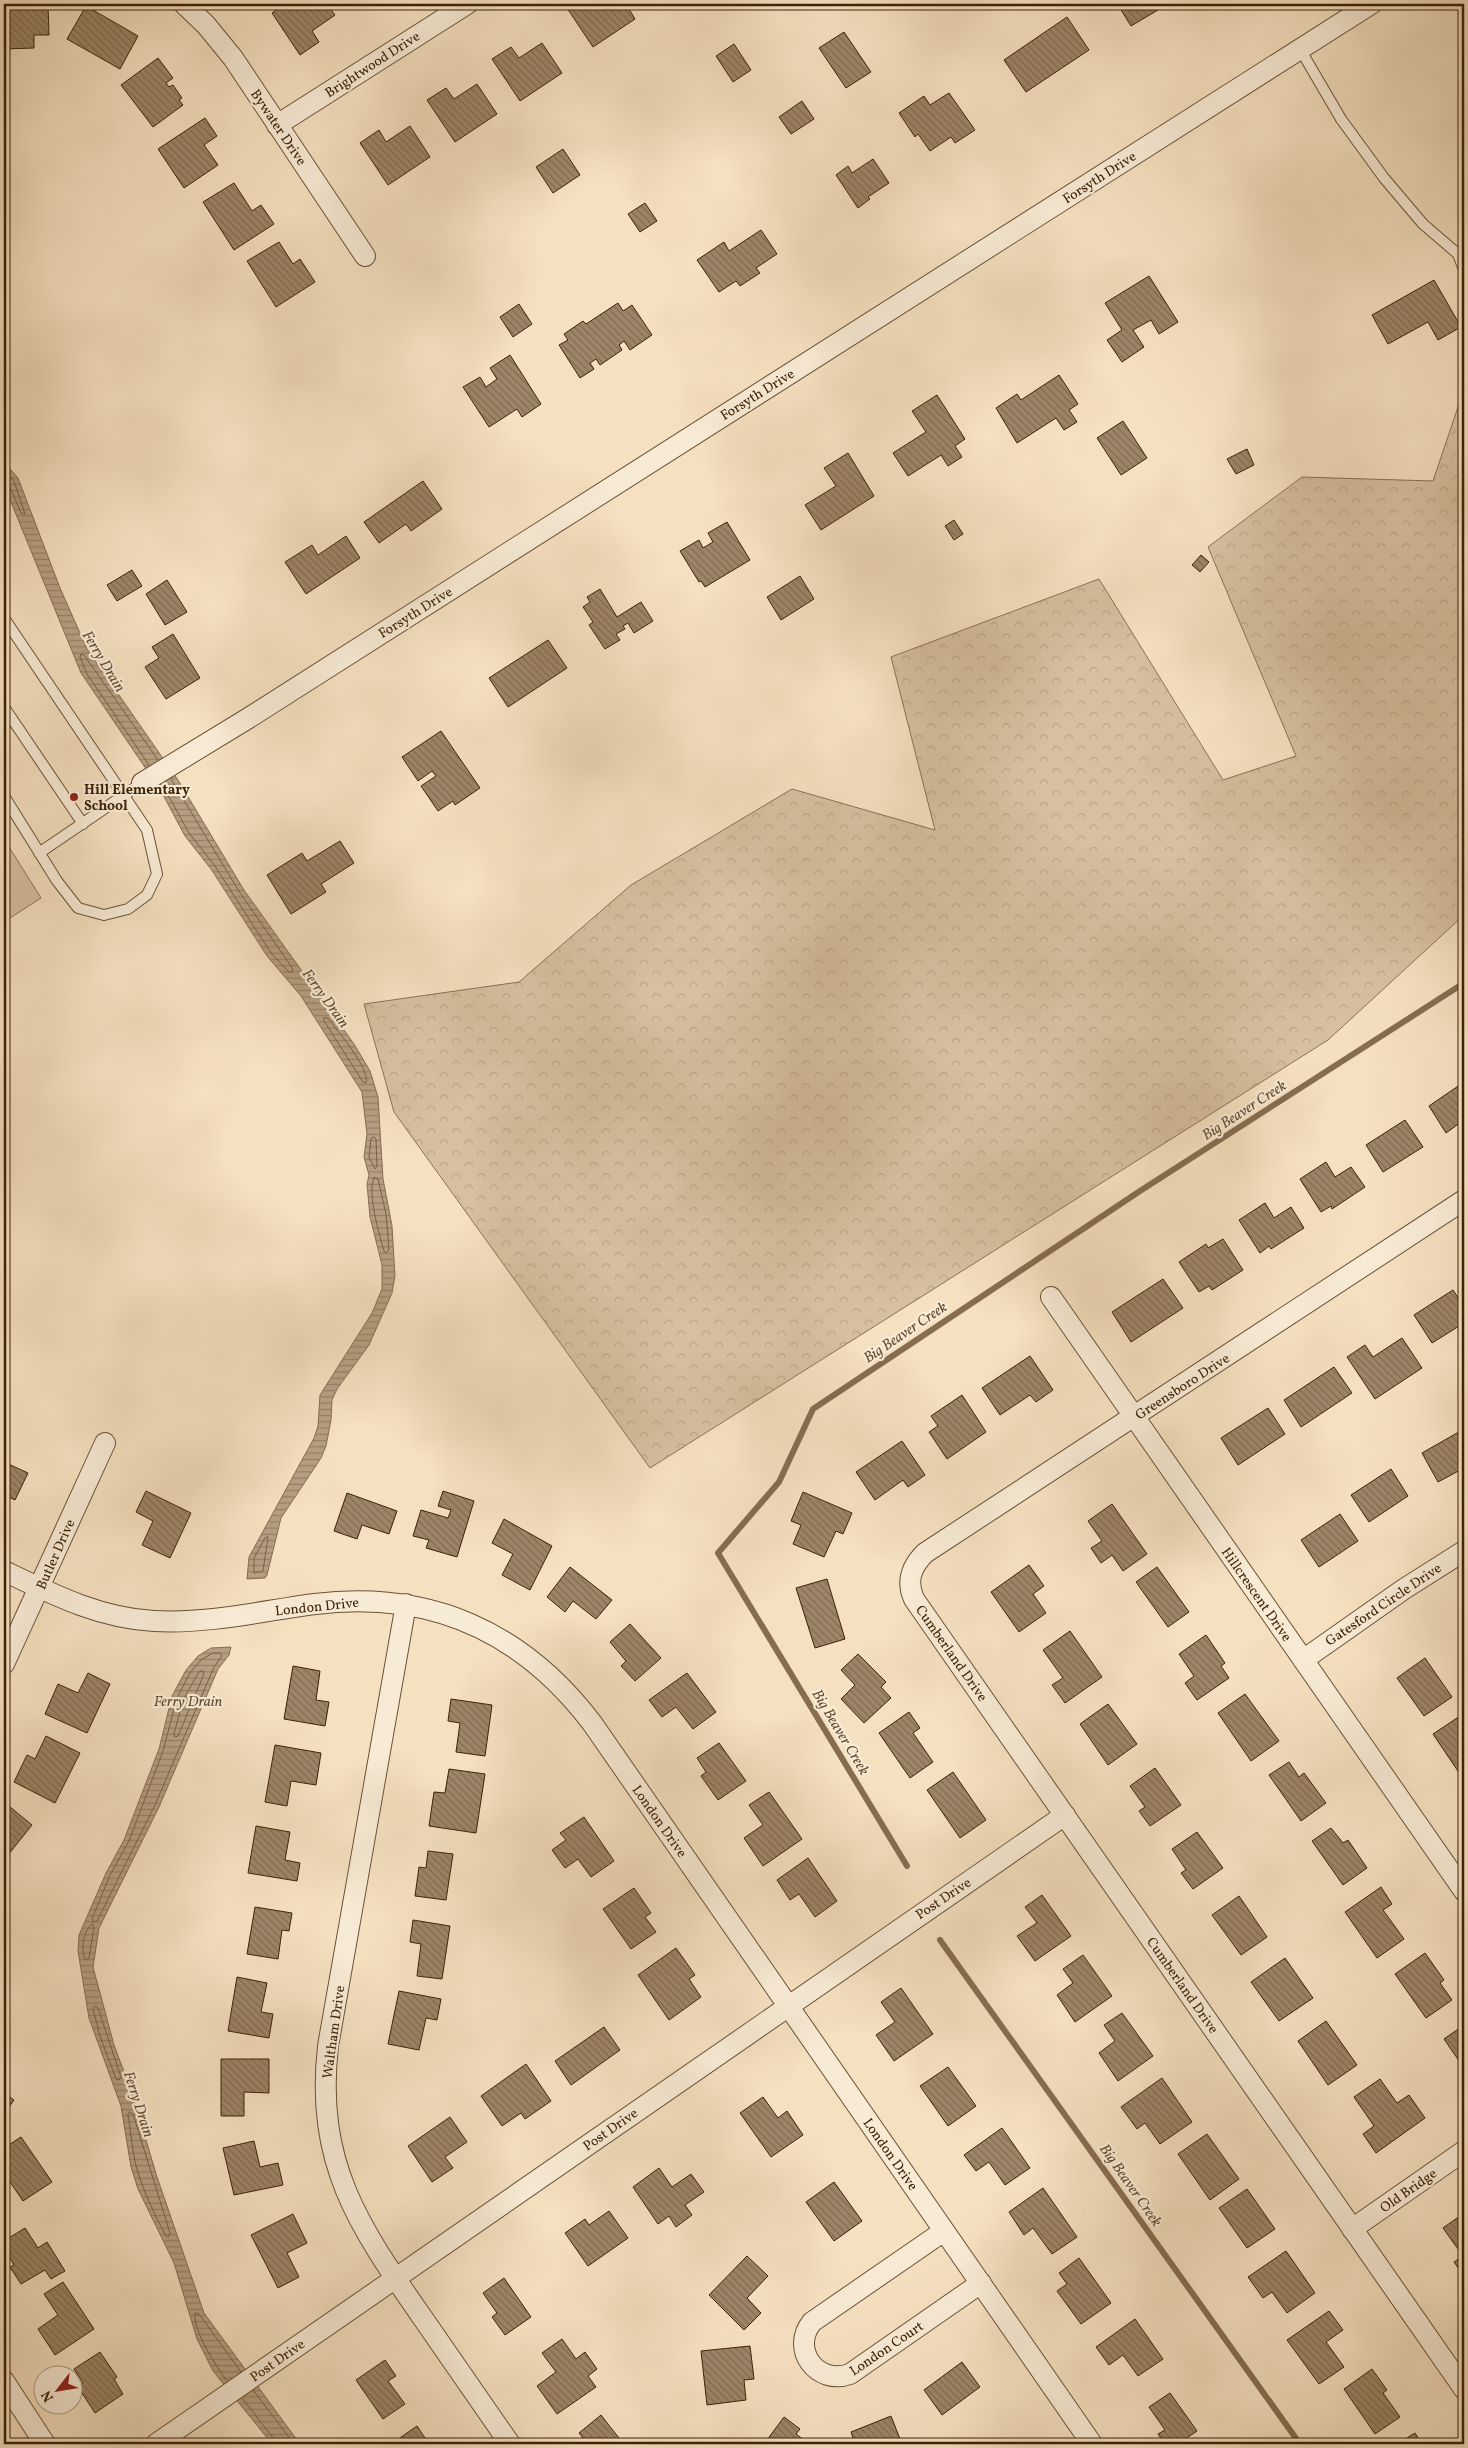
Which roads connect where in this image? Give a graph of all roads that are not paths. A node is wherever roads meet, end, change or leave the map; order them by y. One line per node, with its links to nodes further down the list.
1 (184, 4): 5 (street, Bywater Drive)
2 (467, 4): 5 (street, Brightwood Drive)
3 (1371, 4): 4 (street, Forsyth Drive)
4 (1300, 48): 7 (lane); 10 (street, Forsyth Drive)
5 (277, 125): 6 (street, Bywater Drive)
6 (366, 256)
7 (1464, 270)
8 (4, 618): 12 (lane)
9 (4, 707): 13 (lane)
10 (145, 781): 12 (lane)
11 (4, 796): 14 (lane)
12 (125, 796): 13 (lane); 14 (lane)
13 (83, 824): 14 (lane)
14 (39, 853)
15 (1464, 1200): 17 (street, Greensboro Drive)
16 (1051, 1297): 17 (street, Hillcrescent Drive)
17 (1134, 1418): 21 (street, Greensboro Drive); 24 (street, Hillcrescent Drive)
18 (105, 1443): 22 (street, Butler Drive)
19 (1464, 1551): 24 (street, Gatesford Circle Drive)
20 (4, 1572): 22 (street, London Drive)
21 (910, 1578): 26 (street, Cumberland Drive)
22 (39, 1588): 23 (street, London Drive); 25 (street, Butler Drive)
23 (406, 1604): 28 (street, London Drive); 32 (street, Waltham Drive)
24 (1303, 1660): 27 (street, Hillcrescent Drive)
25 (4, 1664)
26 (1064, 1815): 28 (street, Post Drive); 30 (street, Cumberland Drive)
27 (1464, 1891)
28 (788, 2006): 31 (street, London Drive); 32 (street, Post Drive)
29 (1464, 2151): 30 (street, Old Bridge)
30 (1352, 2229): 35 (street, Cumberland Drive)
31 (944, 2231): 33 (street, London Drive); 33 (street, London Court)
32 (395, 2278): 37 (street, Post Drive); 38 (street, Waltham Drive)
33 (981, 2283): 39 (street, London Drive)
34 (4, 2381): 36 (street)
35 (1464, 2389)
36 (45, 2444)
37 (156, 2444)
38 (510, 2444)
39 (1092, 2444)

